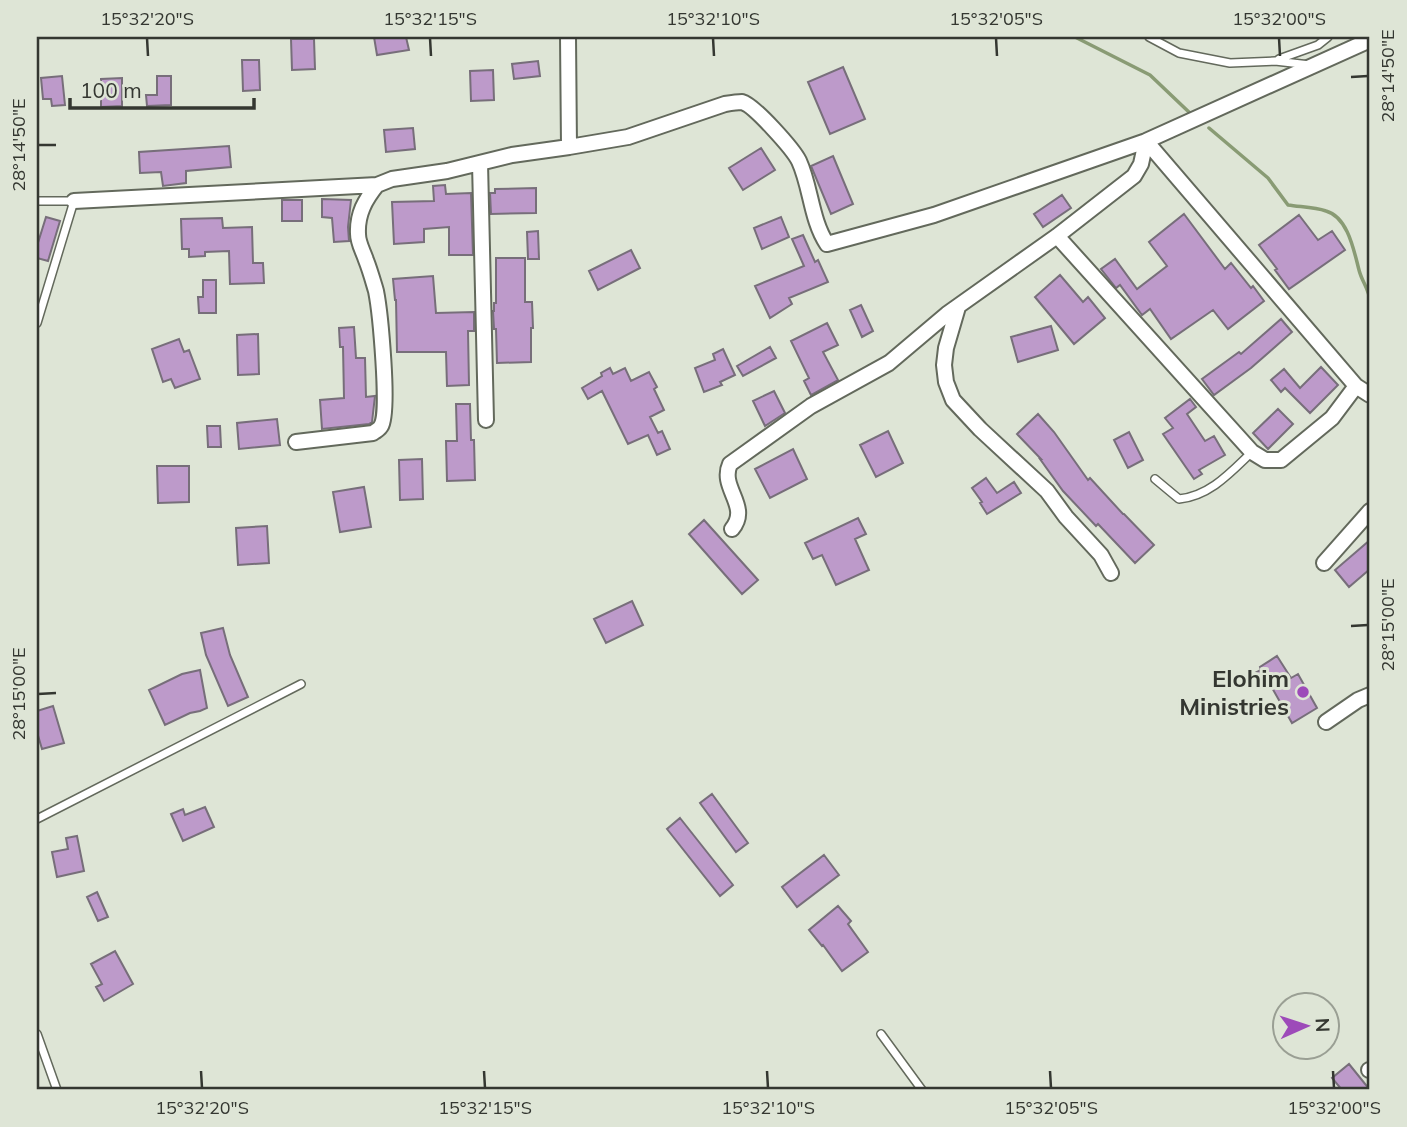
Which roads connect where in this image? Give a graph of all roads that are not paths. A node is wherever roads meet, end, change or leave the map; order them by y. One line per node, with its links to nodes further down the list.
1 (568, 37): 8 (street)
2 (1149, 37): 5 (lane)
3 (1328, 37): 5 (lane)
4 (1370, 40): 6 (street)
5 (1275, 61): 6 (lane)
6 (1314, 65): 7 (street)
7 (1146, 141): 8 (street); 13 (street); 16 (street)
8 (569, 147): 9 (street)
9 (480, 163): 10 (street); 18 (street)
10 (377, 185): 12 (street); 19 (street)
11 (37, 201): 12 (lane)
12 (74, 201): 15 (lane)
13 (1058, 236): 14 (street); 20 (street)
14 (958, 307): 23 (street); 25 (street)
15 (37, 323)
16 (1356, 386): 17 (street); 20 (street)
17 (1370, 395)
18 (486, 420)
19 (296, 442)
20 (1252, 452): 21 (lane)
21 (1155, 480)
22 (1370, 511): 24 (street)
23 (732, 529)
24 (1324, 563)
25 (1111, 572)
26 (301, 684): 29 (lane)
27 (1370, 695): 28 (street)
28 (1326, 722)
29 (37, 819)
30 (37, 1034): 32 (lane)
31 (881, 1034): 33 (lane)
32 (57, 1090)
33 (922, 1090)

